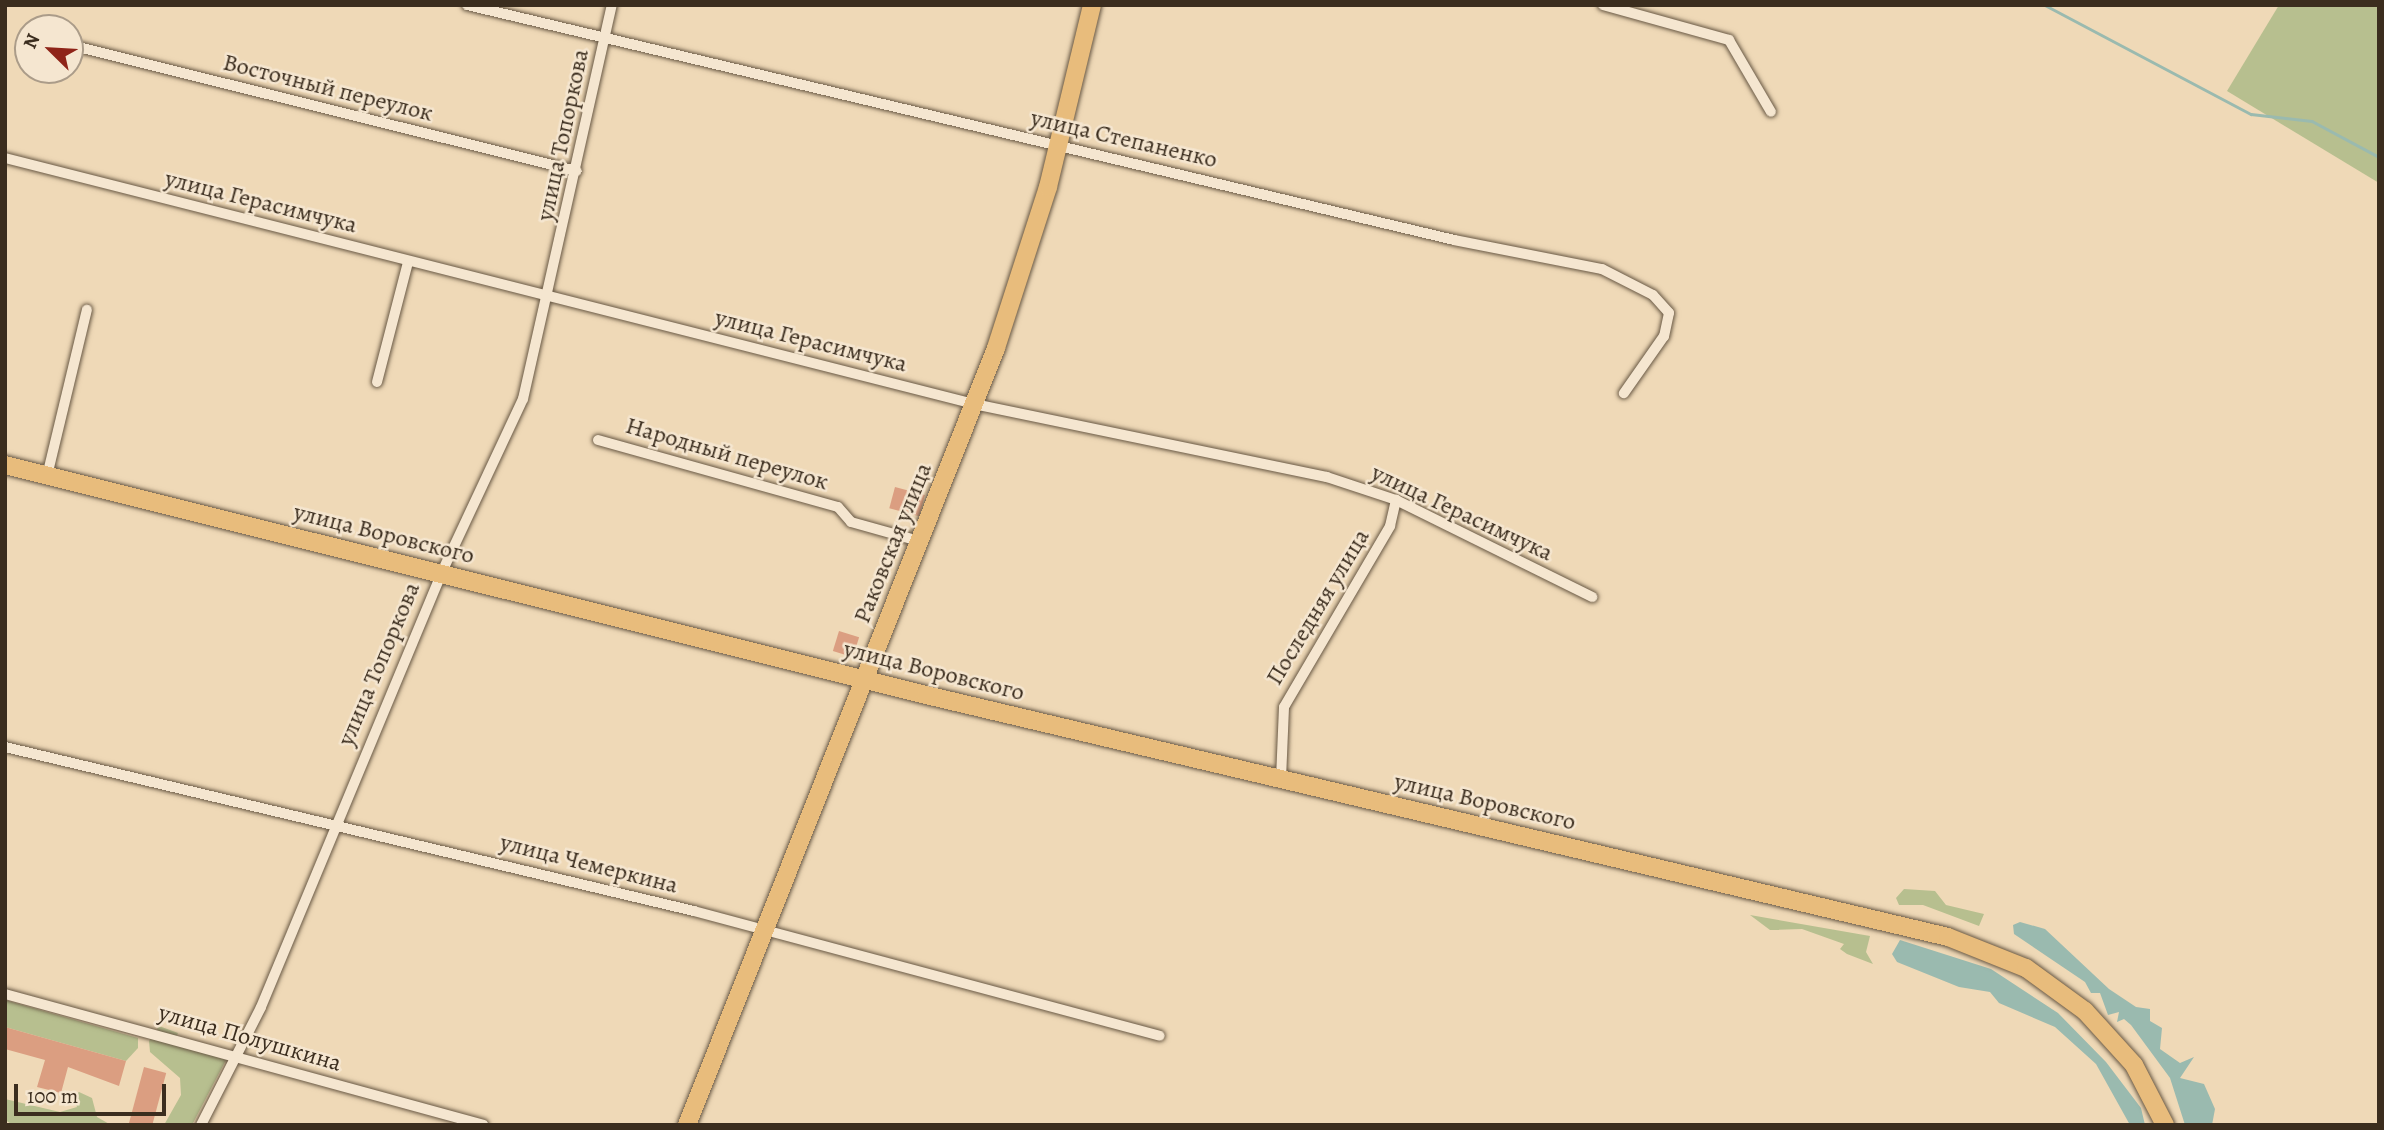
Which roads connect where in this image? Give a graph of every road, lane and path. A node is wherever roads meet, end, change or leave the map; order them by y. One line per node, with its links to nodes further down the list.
1 (467, 5): 5 (street, улица Степаненко)
2 (612, 5): 5 (street, улица Топоркова)
3 (1092, 5): 8 (main road, Раковская улица)
4 (1603, 5): 7 (street)
5 (605, 39): 8 (street, улица Степаненко); 10 (street, улица Топоркова)
6 (84, 49): 10 (street, Восточный переулок)
7 (1771, 112)
8 (1059, 146): 15 (street, улица Степаненко); 16 (main road, Раковская улица)
9 (5, 158): 11 (street, улица Герасимчука)
10 (577, 171): 12 (street, улица Топоркова)
11 (408, 262): 12 (street, улица Герасимчука); 14 (street)
12 (550, 297): 16 (street, улица Герасимчука); 22 (street, улица Топоркова)
13 (87, 310): 19 (street)
14 (377, 382)
15 (1624, 393)
16 (974, 404): 20 (street, улица Герасимчука); 21 (main road, Раковская улица)
17 (598, 440): 21 (street, Народный переулок)
18 (5, 465): 19 (main road, улица Воровского)
19 (47, 475): 22 (main road, улица Воровского)
20 (1396, 500): 23 (street, улица Герасимчука); 26 (street, Последняя улица)
21 (919, 541): 24 (main road, Раковская улица)
22 (441, 574): 24 (main road, улица Воровского); 27 (street, улица Топоркова)
23 (1592, 597)
24 (865, 679): 26 (main road, улица Воровского); 28 (main road, Раковская улица)
25 (5, 747): 27 (street, улица Чемеркина)
26 (1281, 779): 35 (main road, улица Воровского)
27 (334, 823): 28 (street, улица Чемеркина); 31 (street, улица Топоркова)
28 (764, 931): 30 (street, улица Чемеркина); 34 (main road, Раковская улица)
29 (5, 994): 31 (street, улица Полушкина)
30 (1159, 1036)
31 (239, 1055): 32 (street, улица Топоркова); 33 (street, улица Полушкина)
32 (201, 1125)
33 (483, 1125)
34 (687, 1125)
35 (2165, 1125)

